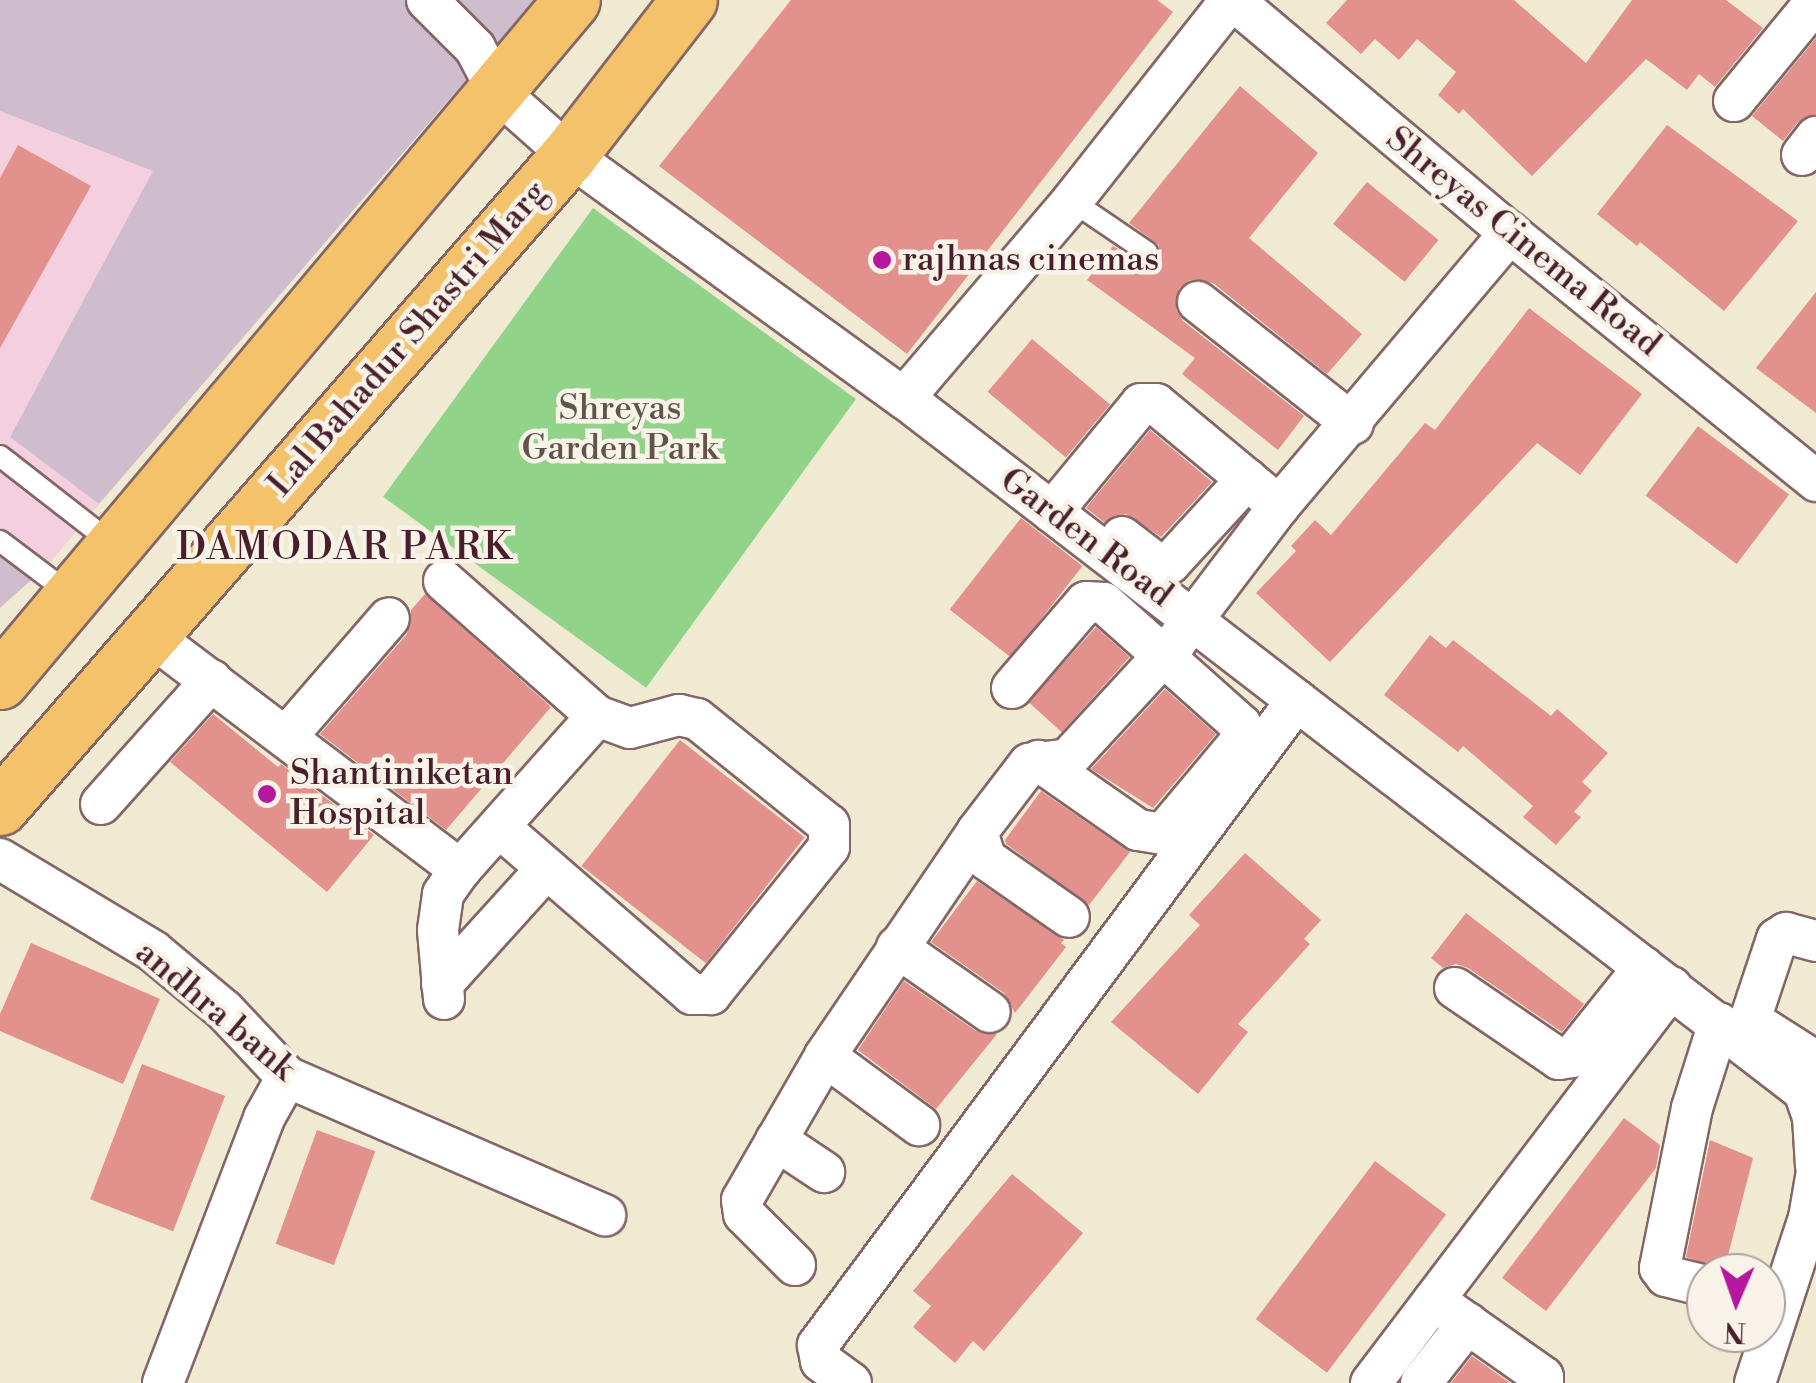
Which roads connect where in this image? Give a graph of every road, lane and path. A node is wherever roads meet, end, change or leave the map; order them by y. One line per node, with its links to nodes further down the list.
1 (427, 0): 6 (street)
2 (572, 0): 6 (main road)
3 (689, 0): 8 (main road, Lal Bahadur Shastri Marg)
4 (1232, 0): 9 (street); 10 (street, Shreyas Cinema Road)
5 (1816, 1): 7 (street)
6 (498, 92): 8 (street, Garden Road); 21 (main road)
7 (1734, 102)
8 (569, 155): 13 (street, Garden Road); 26 (main road, Lal Bahadur Shastri Marg)
9 (1072, 201): 11 (lane); 13 (street)
10 (1510, 233): 14 (street); 17 (street, Shreyas Cinema Road)
11 (1147, 252)
12 (1198, 302): 14 (street)
13 (904, 398): 18 (street, Garden Road)
14 (1352, 424): 19 (street)
15 (0, 456): 21 (lane)
16 (1247, 479): 18 (street); 18 (street); 19 (street)
17 (1816, 481)
18 (1059, 503): 25 (street, Garden Road)
19 (1279, 506): 25 (street)
20 (0, 541): 23 (lane)
21 (115, 545): 23 (main road)
22 (444, 581): 32 (street)
23 (72, 596): 29 (main road)
24 (389, 618): 33 (street)
25 (1192, 619): 27 (street); 31 (street, Garden Road)
26 (151, 636): 28 (street); 35 (main road, Lal Bahadur Shastri Marg)
27 (1165, 654): 30 (street); 34 (street); 34 (street)
28 (212, 680): 33 (street); 36 (street)
29 (0, 681)
30 (1012, 688)
31 (1297, 700): 45 (street, Garden Road); 65 (street)
32 (596, 716): 37 (street); 40 (street)
33 (286, 737): 41 (street)
34 (1038, 761): 38 (street)
35 (7, 785)
36 (101, 804)
37 (499, 827): 40 (street); 41 (street)
38 (977, 832): 42 (street); 44 (street)
39 (0, 858): 51 (street, andhra bank)
40 (547, 868): 41 (street)
41 (460, 870)
42 (1069, 918)
43 (1816, 941): 48 (street)
44 (898, 947): 47 (street); 49 (street)
45 (1658, 977): 46 (street); 48 (street, Garden Road); 62 (street)
46 (1455, 988)
47 (990, 1012)
48 (1737, 1028): 50 (street); 52 (street); 61 (street)
49 (824, 1056): 53 (street); 54 (street)
50 (1816, 1062)
51 (286, 1077): 58 (street, andhra bank); 66 (street)
52 (1814, 1115): 55 (street)
53 (920, 1125)
54 (776, 1140): 56 (street); 59 (street)
55 (1816, 1166)
56 (824, 1172)
57 (1816, 1177): 60 (street)
58 (606, 1215)
59 (795, 1265)
60 (1786, 1274)
61 (1686, 1281)
62 (1434, 1300): 63 (street); 67 (street)
63 (1468, 1323): 68 (street); 69 (street)
64 (1761, 1353): 70 (street)
65 (836, 1372)
66 (172, 1380)
67 (1371, 1383)
68 (1421, 1383)
69 (1543, 1383)
70 (1754, 1383)

